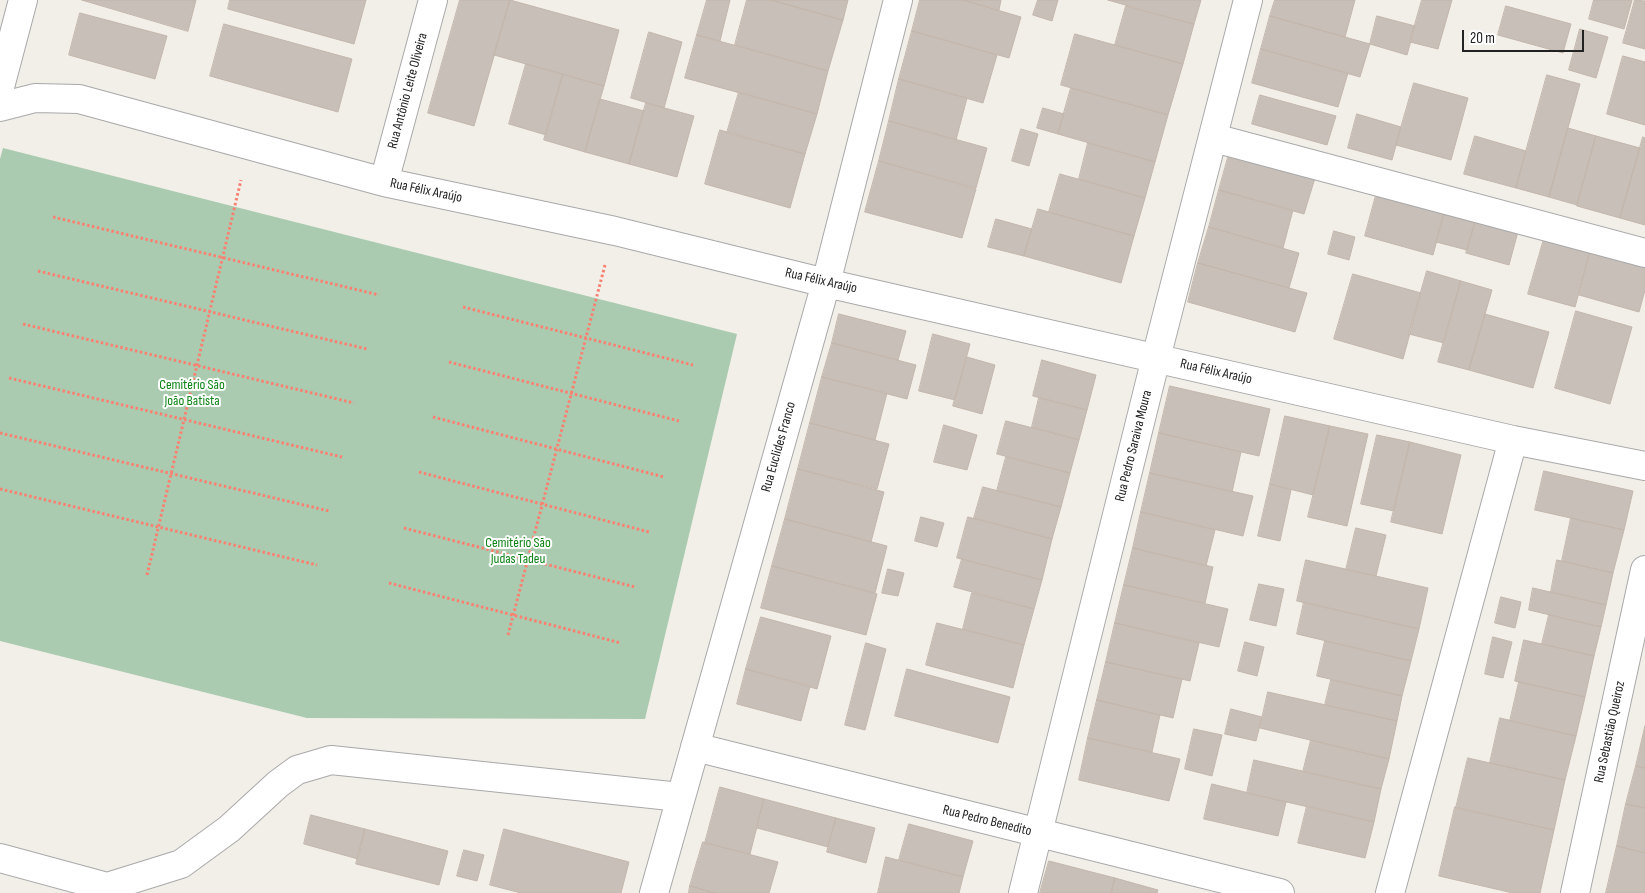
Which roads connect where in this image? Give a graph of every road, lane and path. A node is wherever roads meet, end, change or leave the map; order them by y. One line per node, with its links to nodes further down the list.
1 (23, 0): 5 (street)
2 (433, 0): 9 (street, Rua Antônio Leite Oliveira)
3 (898, 0): 15 (street, Rua Euclides Franco)
4 (1248, 0): 7 (street, Rua Pedro Saraiva Moura)
5 (0, 86)
6 (0, 107): 8 (street, Rua Félix Araújo)
7 (1214, 138): 12 (street); 22 (street, Rua Pedro Saraiva Moura)
8 (250, 146): 9 (street, Rua Félix Araújo); 13 (path)
9 (384, 182): 11 (street, Rua Félix Araújo)
10 (52, 217): 13 (path)
11 (615, 231): 15 (street, Rua Félix Araújo); 20 (path)
12 (1645, 253)
13 (223, 258): 16 (path); 18 (path)
14 (38, 271): 18 (path)
15 (826, 283): 22 (street, Rua Félix Araújo); 55 (street, Rua Euclides Franco)
16 (379, 295)
17 (463, 307): 20 (path)
18 (210, 311): 21 (path); 24 (path)
19 (24, 324): 24 (path)
20 (584, 338): 25 (path); 27 (path)
21 (367, 349)
22 (1156, 358): 33 (street, Rua Félix Araújo); 57 (street, Rua Pedro Saraiva Moura)
23 (448, 362): 27 (path)
24 (198, 366): 28 (path); 30 (path)
25 (694, 366)
26 (9, 378): 30 (path)
27 (571, 394): 31 (path); 34 (path)
28 (354, 403)
29 (434, 417): 34 (path)
30 (184, 420): 35 (path); 38 (path)
31 (679, 422)
32 (0, 433): 38 (path)
33 (1513, 440): 36 (street, Rua Félix Araújo); 62 (street)
34 (556, 449): 39 (path); 41 (path)
35 (342, 457)
36 (1645, 466)
37 (419, 472): 41 (path)
38 (172, 473): 42 (path); 43 (path)
39 (664, 477)
40 (0, 489): 43 (path)
41 (542, 504): 45 (path); 46 (path)
42 (329, 511)
43 (159, 527): 47 (path); 49 (path)
44 (404, 528): 46 (path)
45 (649, 532)
46 (527, 560): 51 (path); 52 (path)
47 (317, 565)
48 (1645, 570): 63 (street, Rua Sebastião Queiroz)
49 (148, 575)
50 (389, 583): 52 (path)
51 (635, 587)
52 (513, 615): 53 (path); 54 (path)
53 (508, 635)
54 (620, 643)
55 (695, 747): 56 (street, Rua Euclides Franco); 57 (street, Rua Pedro Benedito)
56 (680, 797): 58 (street); 60 (street, Rua Euclides Franco)
57 (1039, 834): 59 (street, Rua Pedro Benedito); 61 (street, Rua Pedro Saraiva Moura)
58 (0, 858)
59 (1268, 892)
60 (654, 893)
61 (1023, 893)
62 (1390, 893)
63 (1575, 893)

